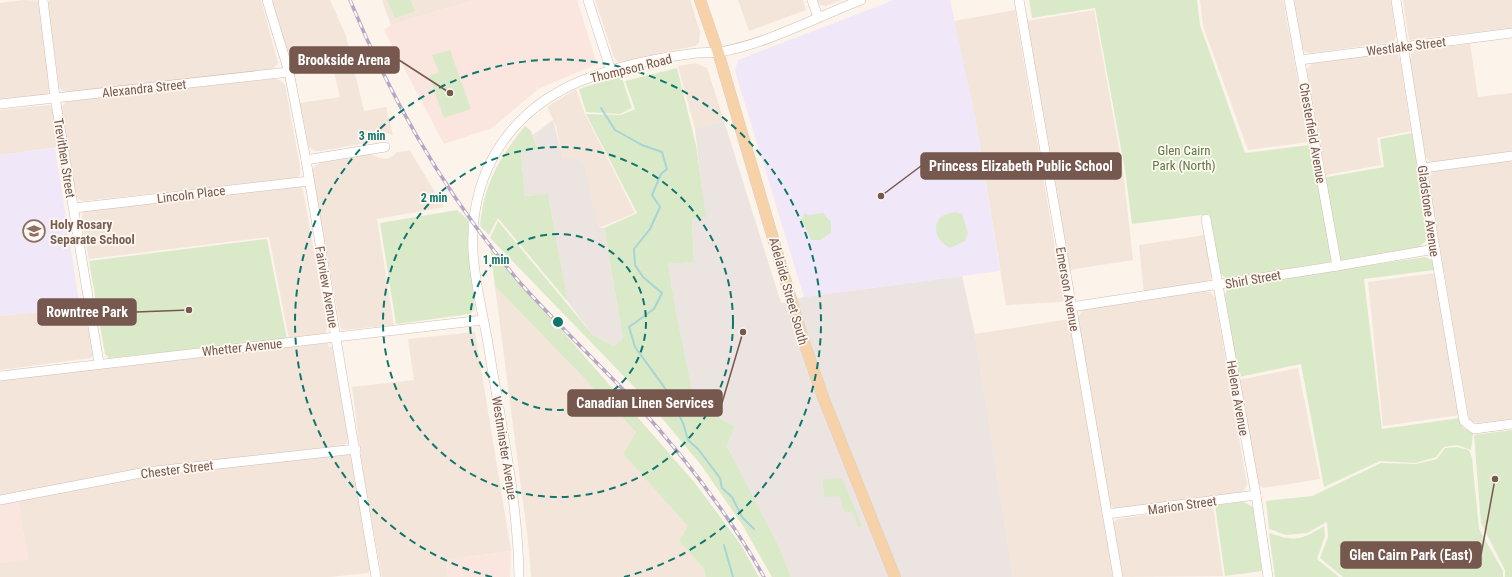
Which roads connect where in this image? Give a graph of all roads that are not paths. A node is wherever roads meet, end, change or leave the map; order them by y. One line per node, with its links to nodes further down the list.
1 (43, 0): 17 (street, Trevithen Street)
2 (267, 0): 16 (street, Fairview Avenue)
3 (588, 0): 15 (street)
4 (700, 0): 13 (main road, Adelaide Street South)
5 (812, 0): 10 (street)
6 (861, 0): 10 (street, Thompson Road)
7 (1019, 0): 29 (street, Emerson Avenue)
8 (1289, 0): 14 (street, Chesterfield Avenue)
9 (1396, 0): 12 (street, Gladstone Avenue)
10 (818, 17): 13 (street, Thompson Road)
11 (1512, 33): 12 (street, Westlake Street)
12 (1403, 46): 14 (street, Westlake Street); 22 (street, Gladstone Avenue)
13 (718, 52): 15 (street, Thompson Road); 42 (main road, Adelaide Street South)
14 (1300, 60): 27 (street, Chesterfield Avenue)
15 (611, 71): 30 (street, Thompson Road)
16 (289, 72): 17 (street, Alexandra Street); 21 (street, Fairview Avenue)
17 (55, 97): 18 (street, Alexandra Street); 24 (street, Trevithen Street)
18 (0, 104)
19 (386, 147): 21 (street)
20 (1512, 156): 22 (street)
21 (306, 160): 23 (street, Fairview Avenue)
22 (1423, 168): 26 (street, Gladstone Avenue)
23 (309, 181): 24 (street, Lincoln Place); 31 (street, Fairview Avenue)
24 (74, 208): 32 (street, Trevithen Street)
25 (1206, 218): 28 (street, Helena Avenue)
26 (1435, 249): 27 (street, Shirl Street); 34 (street, Gladstone Avenue)
27 (1337, 266): 28 (street, Shirl Street)
28 (1217, 285): 29 (street, Shirl Street); 36 (street, Helena Avenue)
29 (1071, 307): 38 (street, Emerson Avenue)
30 (484, 320): 31 (street, Whetter Avenue); 41 (street, Westminster Avenue)
31 (335, 337): 32 (street, Whetter Avenue); 35 (street, Fairview Avenue)
32 (100, 363): 33 (street, Whetter Avenue)
33 (0, 376)
34 (1512, 424)
35 (356, 449): 37 (street, Chester Street); 40 (street, Fairview Avenue)
36 (1256, 495): 38 (street, Marion Street); 44 (street, Helena Avenue)
37 (0, 500)
38 (1107, 514): 43 (street, Emerson Avenue)
39 (373, 577): 40 (street)
40 (376, 577)
41 (519, 577)
42 (895, 577)
43 (1118, 577)
44 (1268, 577)

